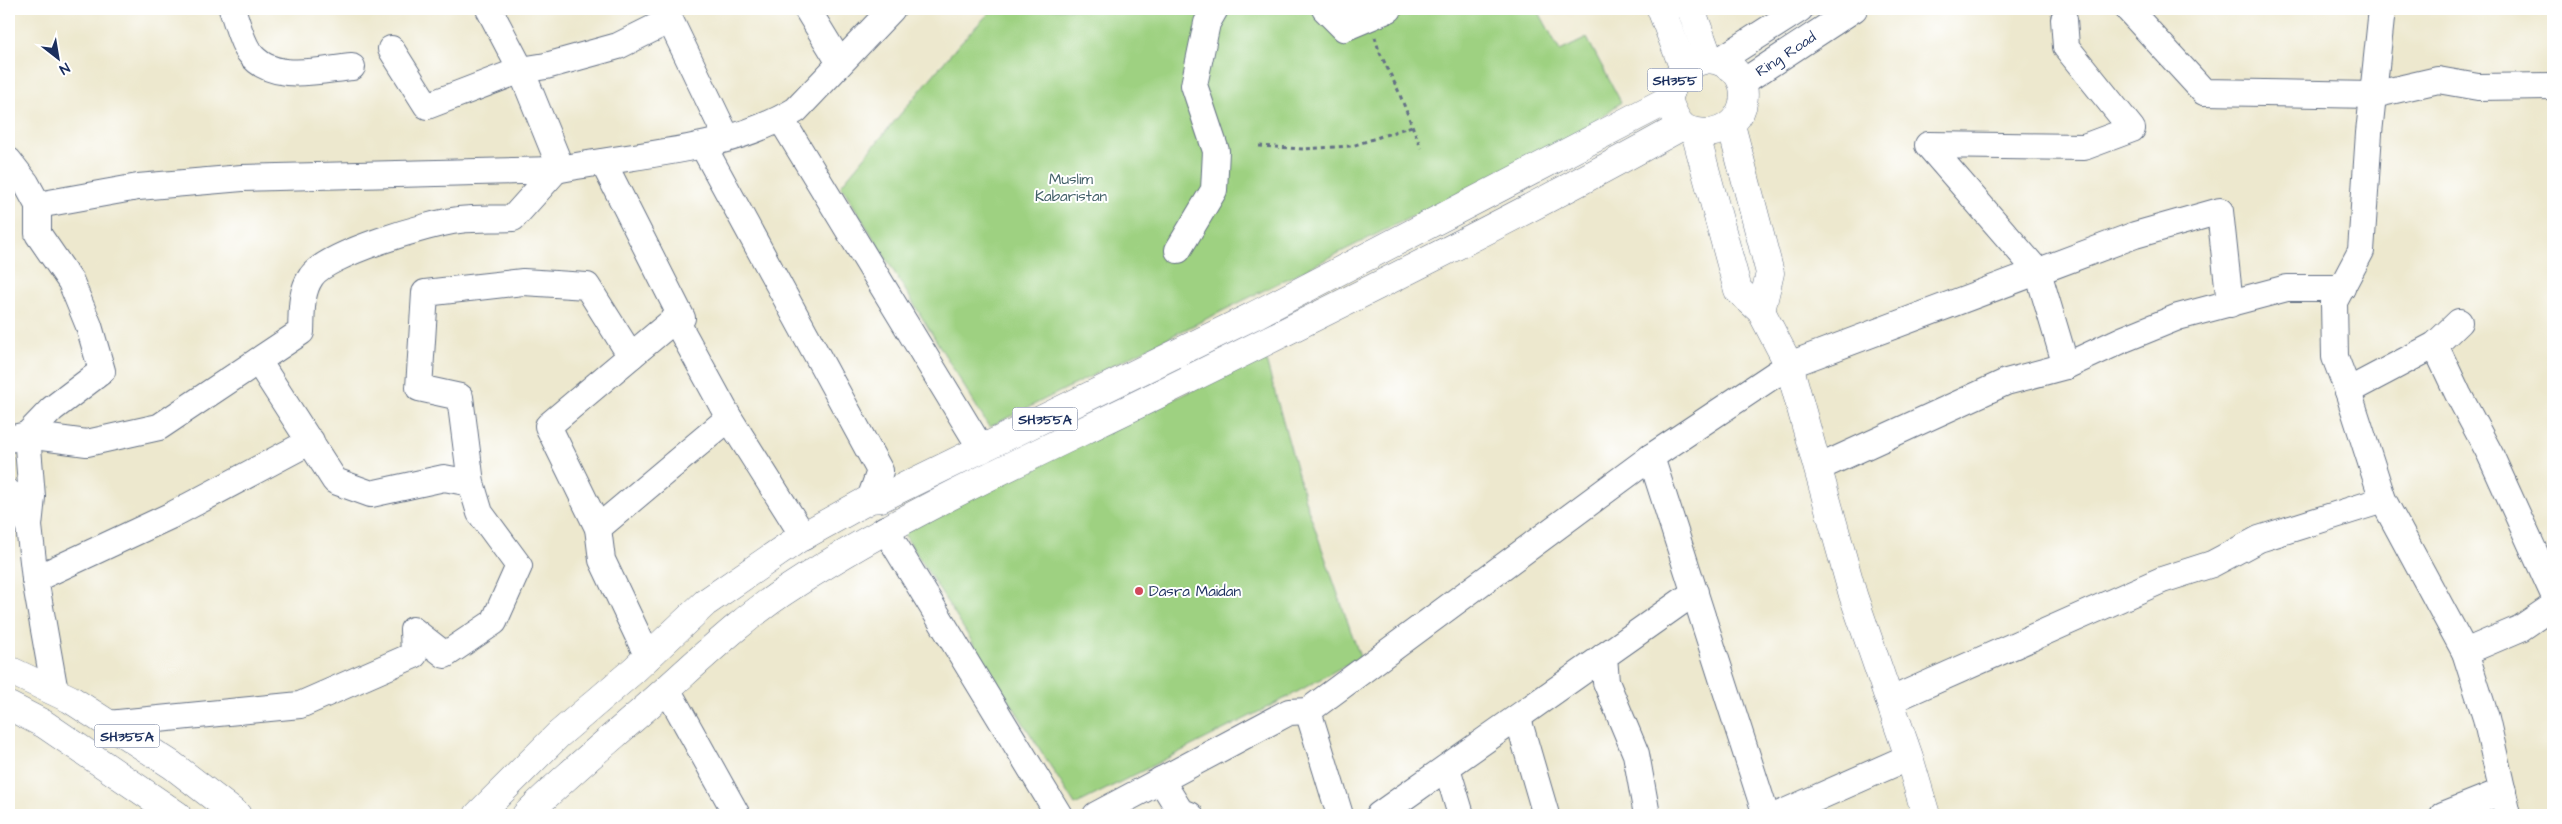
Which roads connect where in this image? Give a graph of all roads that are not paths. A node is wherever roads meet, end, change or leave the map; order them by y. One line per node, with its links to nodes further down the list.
1 (232, 9): 19 (street)
2 (489, 9): 21 (street)
3 (807, 9): 18 (street)
4 (892, 9): 18 (street)
5 (1215, 9): 34 (street)
6 (1325, 9): 13 (street)
7 (1661, 9): 20 (main road, SH355)
8 (1691, 9): 17 (main road, SH355)
9 (1800, 9): 17 (street, Ring Road)
10 (1854, 9): 22 (street, Ring Road)
11 (2128, 9): 24 (street)
12 (2382, 9): 24 (street)
13 (1380, 13)
14 (667, 14): 21 (street); 29 (street)
15 (2064, 19): 35 (street)
16 (391, 49): 21 (street)
17 (1714, 59): 20 (main road, SH355); 22 (main road, SH355)
18 (840, 63): 26 (street)
19 (352, 67)
20 (1684, 69): 25 (main road, SH355)
21 (522, 70): 32 (street)
22 (1743, 82): 27 (main road)
23 (2553, 86): 24 (street)
24 (2373, 95): 37 (street)
25 (1668, 100): 28 (main road, SH355); 36 (main road, SH355A)
26 (781, 119): 29 (street); 52 (street)
27 (1731, 124): 28 (main road); 40 (main road)
28 (1688, 129): 39 (main road, SH355A); 40 (main road, SH355)
29 (715, 142): 31 (street); 57 (street)
30 (9, 161): 33 (street)
31 (603, 162): 32 (street); 41 (street)
32 (556, 170): 33 (street); 45 (street)
33 (38, 205): 50 (street)
34 (1178, 250)
35 (2038, 272): 38 (street); 46 (street); 47 (street)
36 (1316, 284): 39 (main road); 52 (main road, SH355A)
37 (2342, 288): 38 (street); 48 (street)
38 (2230, 304): 47 (street)
39 (1332, 308): 61 (main road, SH355A)
40 (1761, 311): 46 (main road)
41 (675, 319): 44 (street); 49 (street)
42 (2459, 322): 43 (street)
43 (2435, 345): 48 (street); 65 (street)
44 (631, 356): 55 (street); 60 (street)
45 (258, 361): 50 (street); 51 (street)
46 (1789, 365): 53 (street); 54 (main road)
47 (2066, 366): 54 (street)
48 (2348, 391): 58 (street)
49 (729, 418): 60 (street); 62 (street)
50 (18, 437): 59 (street)
51 (311, 441): 55 (street); 63 (street)
52 (982, 450): 57 (main road, SH355A)
53 (1651, 457): 64 (street); 75 (street)
54 (1818, 468): 73 (main road)
55 (471, 483): 78 (street)
56 (9, 493): 59 (street)
57 (870, 499): 61 (main road); 62 (main road, SH355A)
58 (2383, 500): 67 (street); 73 (street)
59 (29, 526): 63 (street)
60 (598, 528): 69 (street)
61 (885, 530): 71 (main road, SH355A); 88 (street)
62 (804, 537): 69 (main road, SH355A)
63 (35, 579): 72 (street)
64 (1694, 592): 68 (street); 96 (street)
65 (2553, 593)
66 (2553, 606): 67 (street)
67 (2465, 652): 82 (street)
68 (1604, 656): 76 (street); 95 (street)
69 (648, 657): 71 (main road); 83 (main road, SH355A)
70 (9, 670): 72 (main road, SH355A)
71 (667, 689): 86 (main road, SH355A); 87 (street)
72 (55, 692): 77 (main road); 78 (main road, SH355A)
73 (1890, 701): 79 (main road)
74 (9, 706): 77 (main road, SH355A)
75 (1308, 711): 81 (street); 91 (street)
76 (1518, 719): 80 (street); 94 (street)
77 (44, 724): 84 (main road, SH355A)
78 (108, 724): 85 (main road, SH355A)
79 (1908, 757): 97 (street); 98 (main road)
80 (1447, 768): 92 (street); 93 (street)
81 (1161, 780): 89 (street); 90 (street)
82 (2505, 803): 99 (street)
83 (490, 811)
84 (178, 815)
85 (237, 815)
86 (526, 815)
87 (737, 815)
88 (1059, 815)
89 (1096, 815)
90 (1190, 815)
91 (1340, 815)
92 (1379, 815)
93 (1461, 815)
94 (1546, 815)
95 (1647, 815)
96 (1766, 815)
97 (1778, 815)
98 (1926, 815)
99 (2443, 815)

